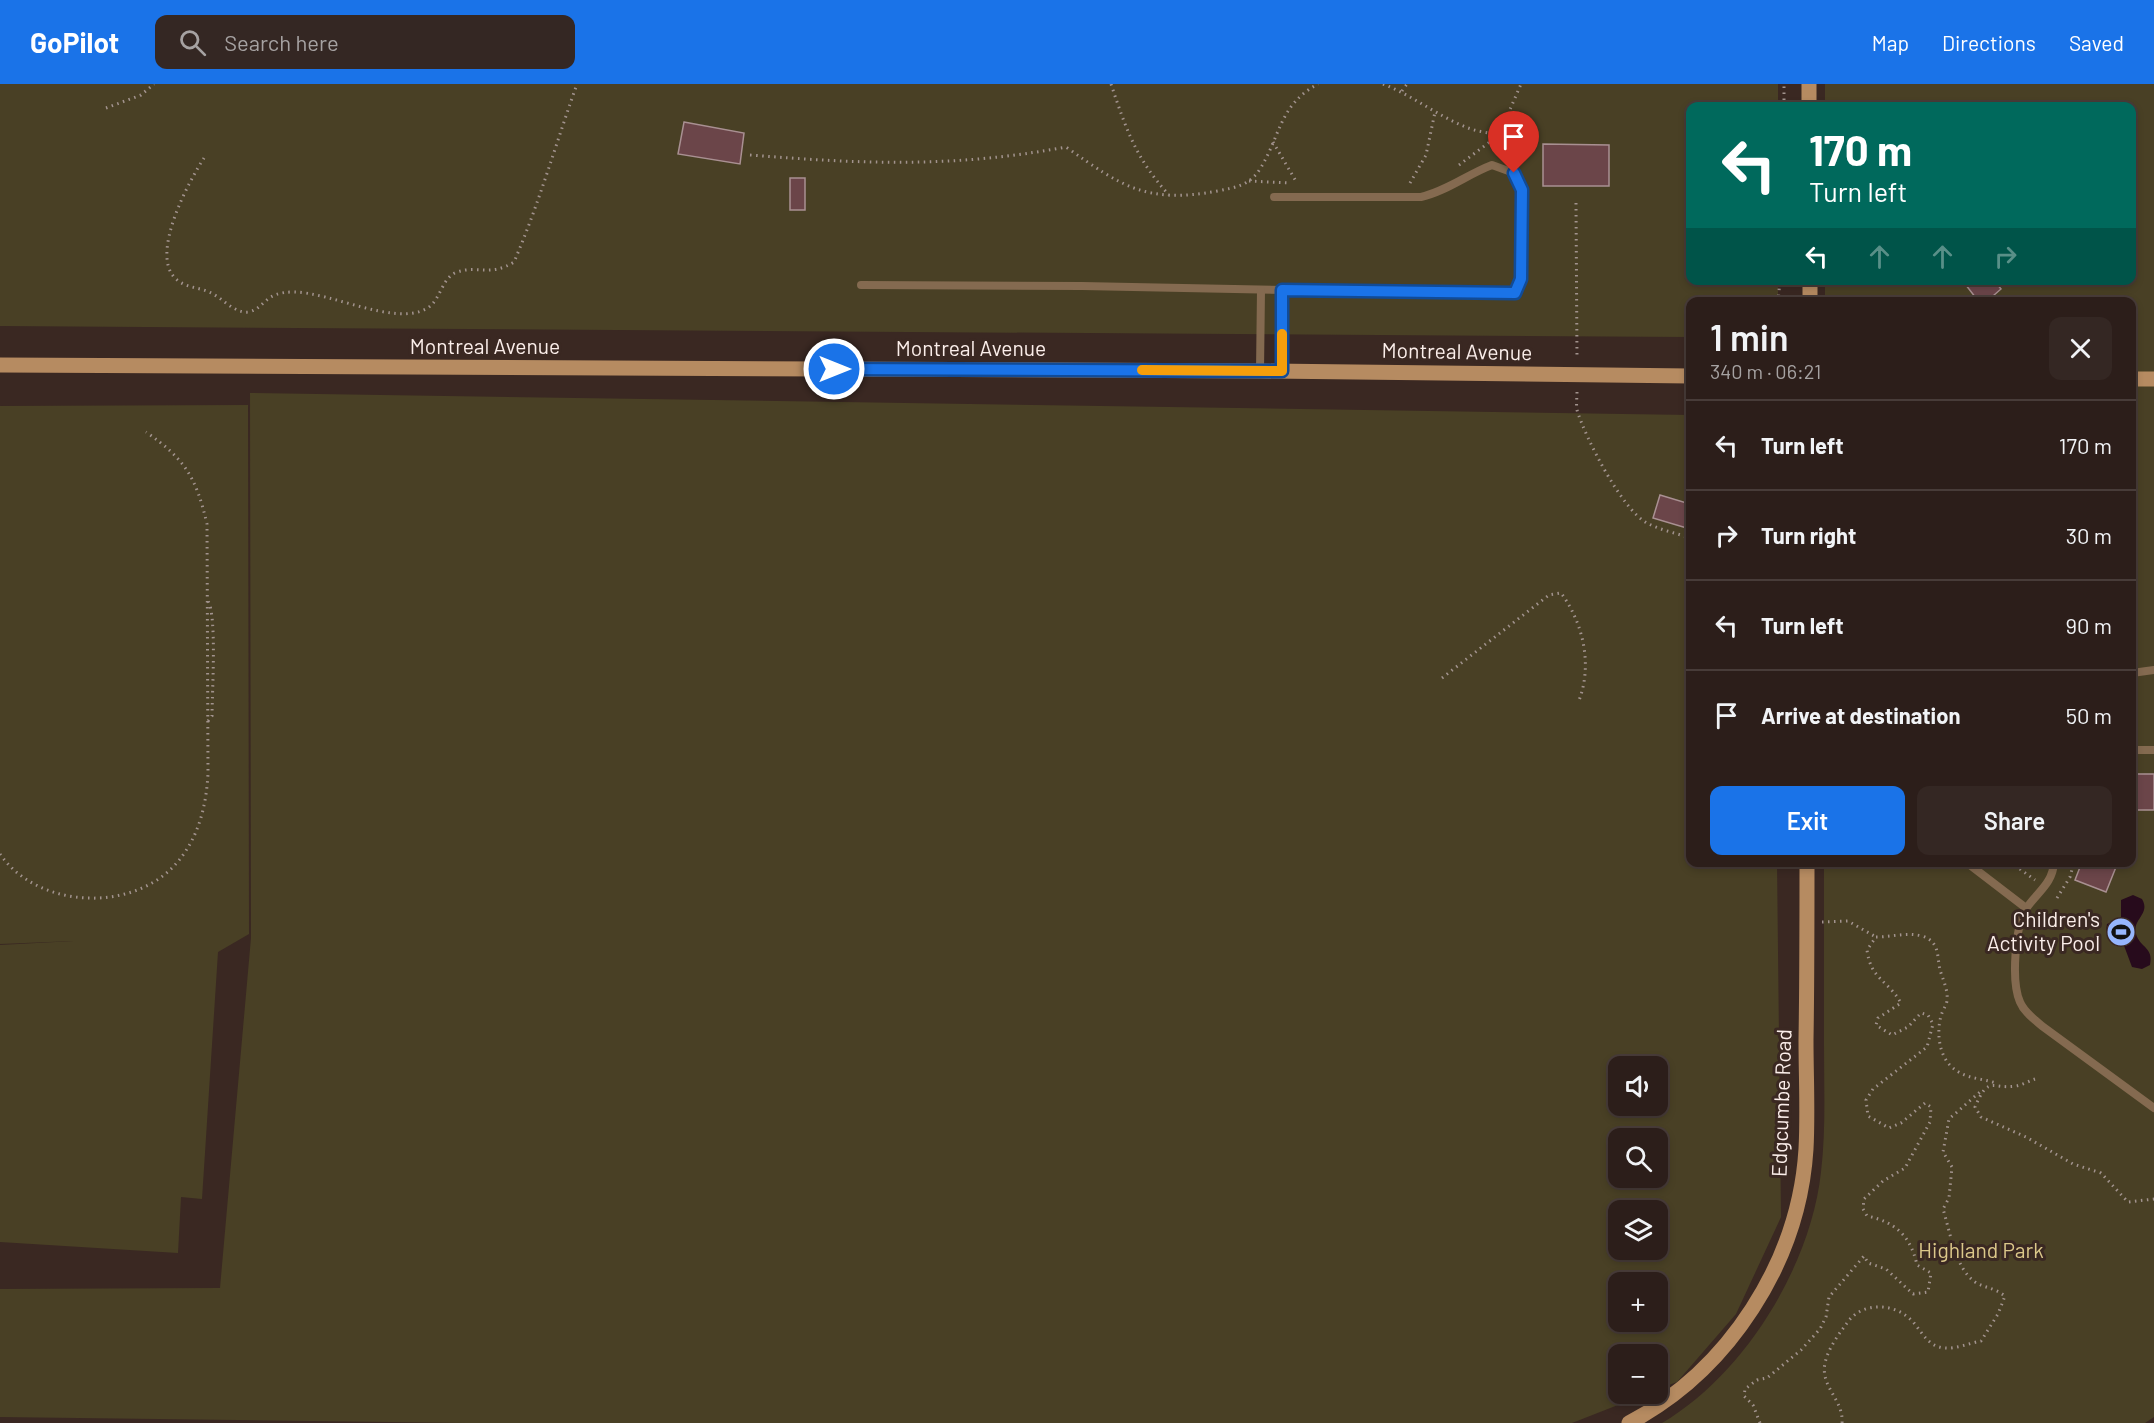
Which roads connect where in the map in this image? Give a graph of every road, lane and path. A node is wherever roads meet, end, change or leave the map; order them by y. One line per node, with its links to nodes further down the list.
1 (154, 84): 13 (path)
2 (577, 84): 18 (path)
3 (1111, 84): 24 (path)
4 (1318, 84): 16 (path)
5 (1383, 84): 10 (path)
6 (1407, 84): 10 (path)
7 (1521, 84): 15 (path)
8 (1784, 84): 11 (path)
9 (1809, 84): 12 (main road)
10 (1402, 91): 14 (path)
11 (1784, 102)
12 (1809, 102)
13 (106, 108)
14 (1435, 112): 15 (path); 23 (path)
15 (1499, 135): 19 (path)
16 (1273, 142): 20 (path); 21 (path)
17 (750, 155): 24 (path)
18 (204, 158)
19 (1457, 167)
20 (1249, 181): 21 (path); 24 (path)
21 (1297, 183): 22 (path)
22 (1308, 183)
23 (1420, 183)
24 (1170, 195)
25 (1274, 197): 28 (lane)
26 (861, 285): 27 (lane)
27 (1261, 290): 28 (lane); 30 (lane)
28 (1282, 290): 31 (lane)
29 (0, 365): 30 (main road, Montreal Avenue)
30 (1260, 371): 31 (main road, Montreal Avenue)
31 (1282, 371): 32 (main road, Montreal Avenue)
32 (1686, 376)
33 (2136, 379): 34 (main road)
34 (2154, 379)
35 (146, 432): 42 (path)
36 (2154, 670): 37 (lane)
37 (2136, 672)
38 (1442, 678): 39 (path)
39 (1578, 704)
40 (2136, 750): 41 (lane)
41 (2154, 750)
42 (0, 854)
43 (1807, 867): 51 (main road, Edgcumbe Road)
44 (1973, 867): 50 (lane)
45 (2017, 867): 48 (path)
46 (2054, 867): 50 (lane)
47 (2073, 867): 49 (path)
48 (2038, 875)
49 (2057, 898)
50 (2026, 908): 56 (lane)
51 (1807, 922): 52 (path); 58 (main road, Edgcumbe Road)
52 (1876, 937): 54 (path); 59 (path)
53 (2035, 1079): 54 (path)
54 (1995, 1083): 55 (path)
55 (1981, 1092): 57 (path); 60 (path)
56 (2154, 1108)
57 (2154, 1199)
58 (1629, 1423)
59 (1760, 1423)
60 (1842, 1423)

